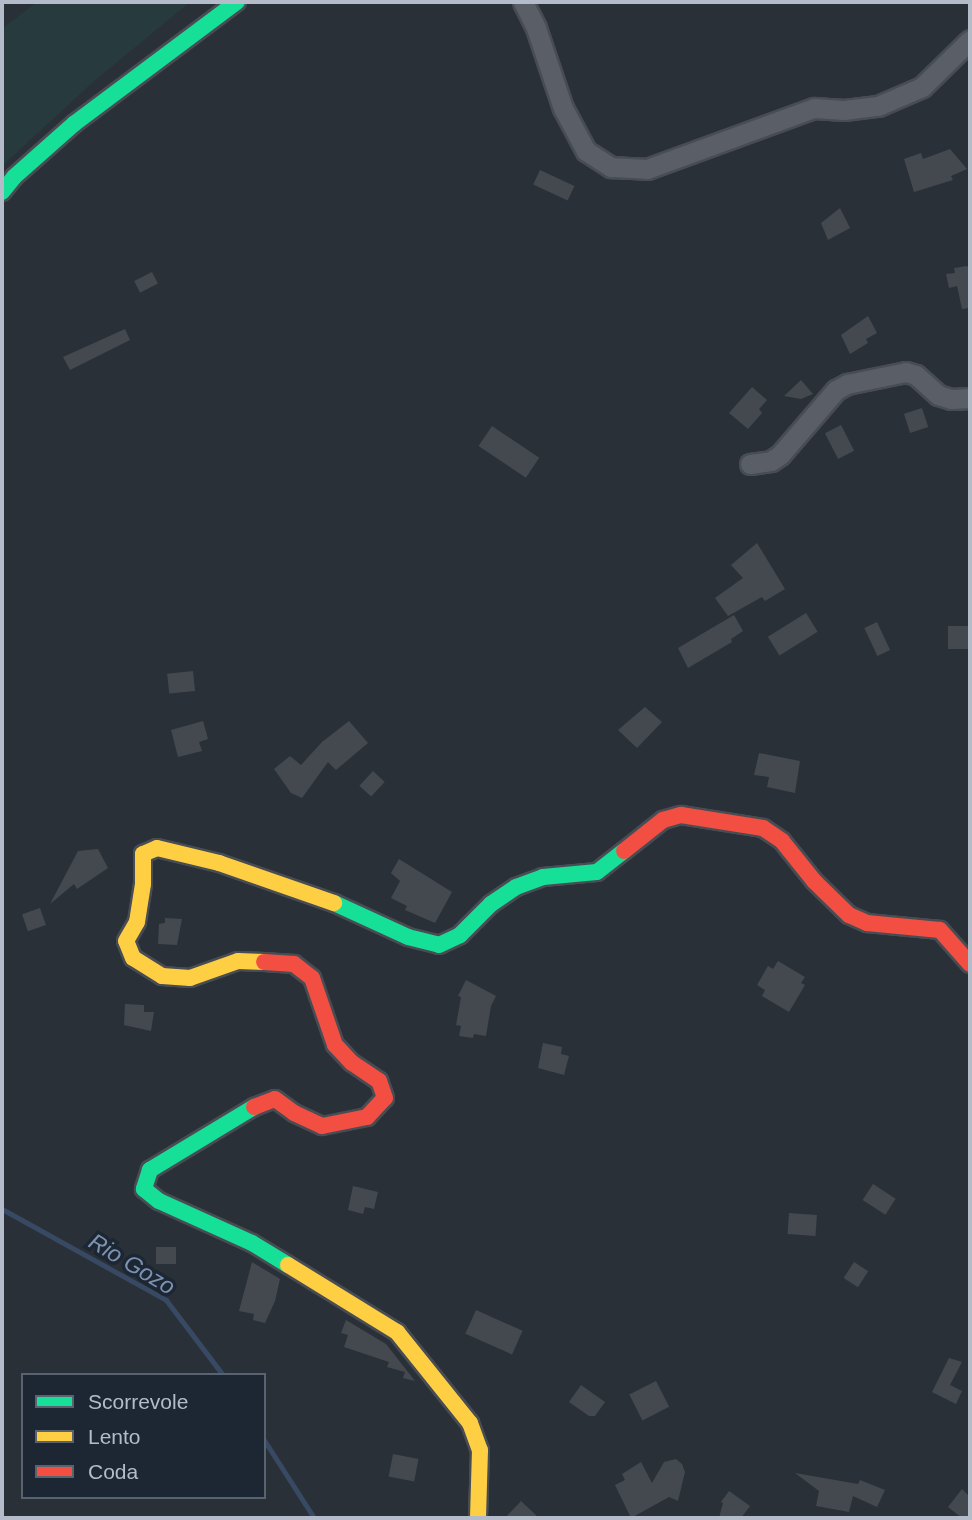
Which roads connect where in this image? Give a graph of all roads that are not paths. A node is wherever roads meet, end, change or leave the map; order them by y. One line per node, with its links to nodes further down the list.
1 (237, 2): 4 (street)
2 (523, 2): 3 (street)
3 (970, 40)
4 (2, 192)
5 (970, 398): 6 (street)
6 (751, 464)
7 (970, 964): 8 (street)
8 (478, 1518)

